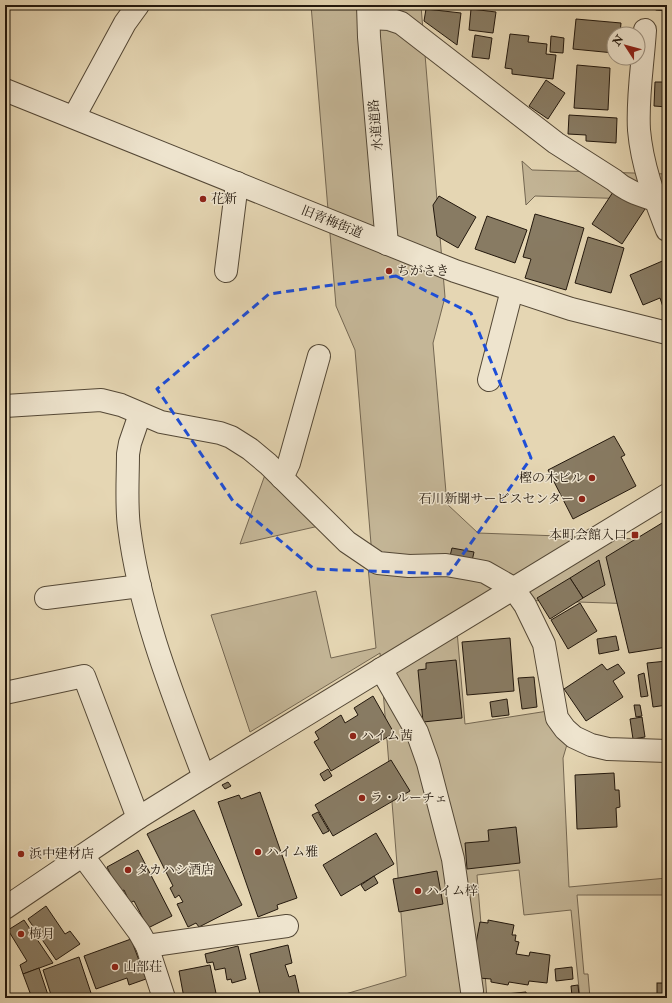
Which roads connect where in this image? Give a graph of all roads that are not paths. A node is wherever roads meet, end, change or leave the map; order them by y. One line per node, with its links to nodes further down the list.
1 (138, 5): 5 (street)
2 (369, 11): 7 (street); 9 (street, 水道道路)
3 (643, 66): 7 (street)
4 (5, 90): 5 (street, 旧青梅街道)
5 (74, 117): 6 (street, 旧青梅街道)
6 (237, 183): 9 (street, 旧青梅街道); 10 (street)
7 (655, 200): 8 (street)
8 (667, 230)
9 (387, 244): 11 (street, 旧青梅街道)
10 (226, 271)
11 (512, 290): 12 (street, 旧青梅街道); 14 (street)
12 (667, 333)
13 (319, 356): 17 (street)
14 (489, 380)
15 (5, 406): 16 (street)
16 (140, 414): 17 (street); 19 (street)
17 (282, 478): 20 (street)
18 (667, 495): 20 (street)
19 (140, 586): 21 (street); 25 (street)
20 (513, 588): 22 (street); 24 (street)
21 (46, 598)
22 (381, 669): 25 (street); 31 (street)
23 (5, 693): 26 (street)
24 (667, 751)
25 (204, 777): 26 (street)
26 (138, 818): 27 (street)
27 (83, 856): 28 (street); 30 (street)
28 (5, 908)
29 (287, 926): 30 (street)
30 (147, 946): 32 (street)
31 (472, 992)
32 (164, 998)

